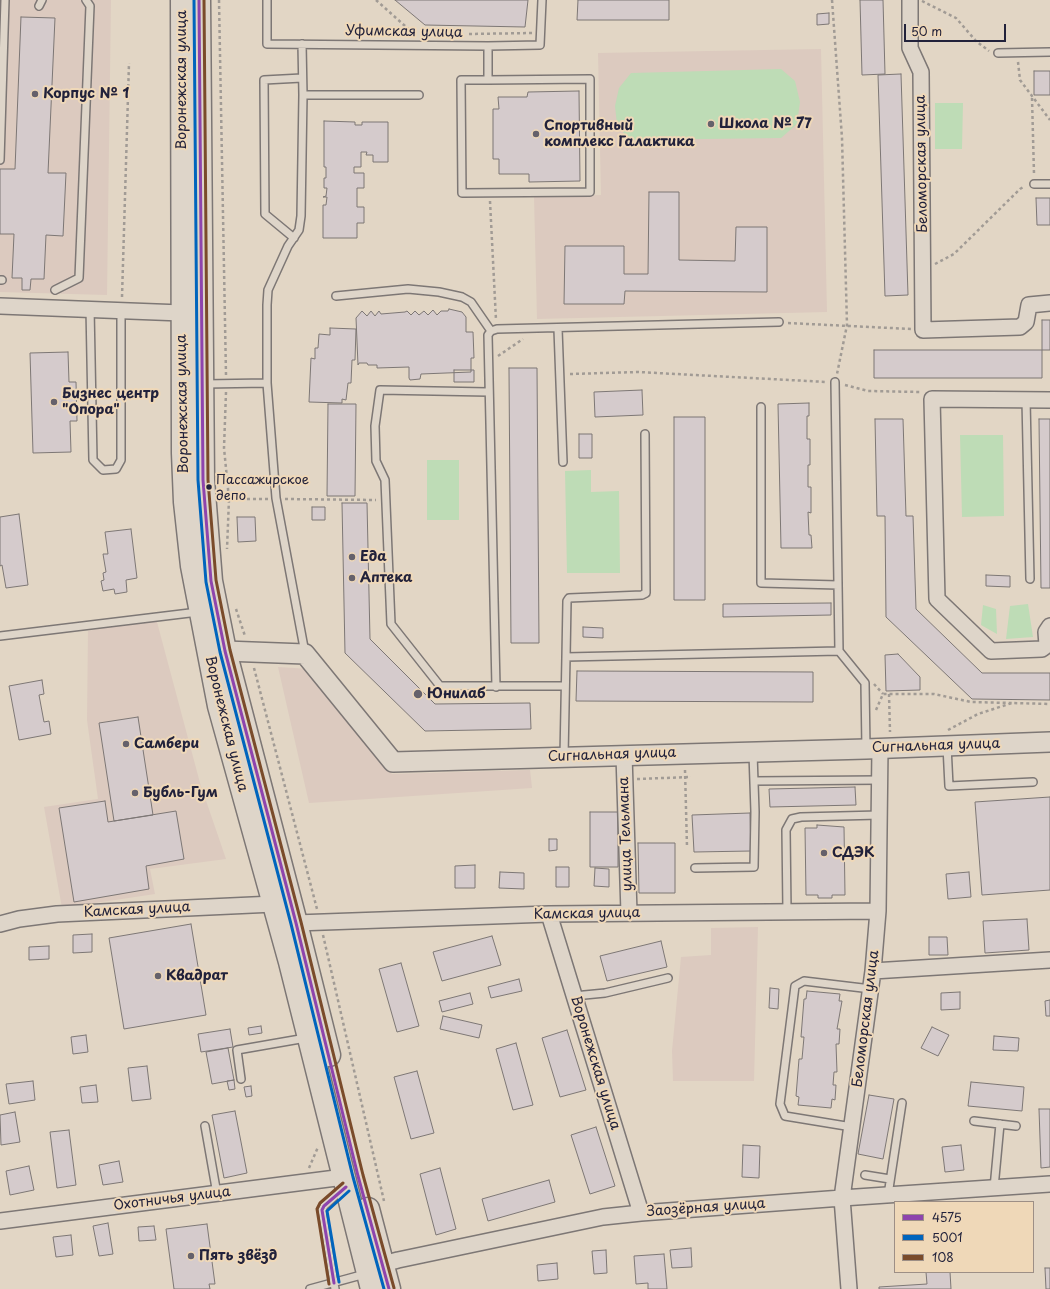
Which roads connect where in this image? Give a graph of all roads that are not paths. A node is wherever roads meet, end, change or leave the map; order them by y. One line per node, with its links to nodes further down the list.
1 (5, 0): 8 (lane)
2 (86, 0): 22 (lane)
3 (182, 0): 28 (main road, Воронежская улица)
4 (199, 0): 34 (main road, Воронежская улица)
5 (267, 0): 9 (lane, Уфимская улица)
6 (542, 0): 10 (lane, Уфимская улица)
7 (910, 0): 24 (street, Беломорская улица)
8 (2, 22): 13 (lane)
9 (302, 44): 10 (lane, Уфимская улица); 14 (lane)
10 (488, 46): 15 (lane)
11 (1050, 52): 12 (lane)
12 (998, 53)
13 (2, 71): 18 (lane)
14 (302, 78): 16 (lane); 21 (lane)
15 (488, 80): 15 (lane)
16 (302, 95): 17 (lane); 21 (lane)
17 (419, 95)
18 (0, 160)
19 (1034, 184): 20 (lane)
20 (1050, 184)
21 (294, 238): 33 (lane)
22 (55, 290)
23 (336, 296): 31 (lane)
24 (1050, 303)
25 (0, 306): 26 (street)
26 (90, 308): 27 (street); 27 (lane)
27 (121, 309): 28 (street)
28 (182, 313): 43 (main road, Воронежская улица)
29 (778, 322): 30 (lane)
30 (558, 329): 31 (lane); 40 (lane)
31 (494, 330): 35 (lane)
32 (835, 382): 42 (lane)
33 (267, 383): 34 (lane); 48 (lane)
34 (202, 384): 43 (main road, Воронежская улица)
35 (488, 392): 51 (lane); 51 (lane)
36 (1026, 400): 37 (street); 41 (lane); 44 (street)
37 (1050, 400)
38 (761, 407): 42 (lane)
39 (645, 434): 49 (lane)
40 (563, 462)
41 (1030, 579)
42 (838, 585): 47 (lane)
43 (208, 611): 45 (lane); 46 (main road, Воронежская улица); 63 (main road, Воронежская улица)
44 (1050, 626)
45 (0, 636)
46 (225, 651): 48 (street); 69 (main road, Воронежская улица)
47 (839, 651): 49 (lane); 54 (lane)
48 (305, 654): 57 (street, Сигнальная улица)
49 (566, 657): 50 (lane)
50 (565, 686): 51 (lane); 57 (lane)
51 (496, 687)
52 (947, 738): 53 (street, Сигнальная улица); 54 (street, Сигнальная улица); 60 (lane)
53 (1050, 742)
54 (878, 743): 55 (street, Сигнальная улица); 58 (street, Беломорская улица)
55 (753, 751): 56 (street, Сигнальная улица); 59 (lane)
56 (624, 755): 57 (street, Сигнальная улица); 66 (street, улица Тельмана)
57 (564, 757)
58 (880, 780): 59 (lane); 61 (street, Беломорская улица)
59 (754, 781): 62 (lane)
60 (1033, 782)
61 (879, 815): 64 (lane); 65 (street, Беломорская улица)
62 (695, 868)
63 (274, 904): 68 (street, Камская улица); 75 (main road, Воронежская улица)
64 (787, 911): 65 (street, Камская улица); 66 (street, Камская улица)
65 (878, 911): 71 (street, Беломорская улица)
66 (629, 913): 67 (street, Камская улица)
67 (549, 914): 69 (street, Камская улица); 74 (street, Воронежская улица)
68 (1, 922)
69 (296, 923): 94 (main road, Воронежская улица)
70 (1050, 960): 71 (street)
71 (873, 970): 73 (street, Беломорская улица)
72 (668, 978): 74 (lane)
73 (871, 989): 81 (street, Беломорская улица); 81 (lane)
74 (574, 996): 92 (street, Воронежская улица)
75 (308, 1038): 76 (lane); 85 (main road, Воронежская улица)
76 (241, 1079)
77 (902, 1103): 84 (lane)
78 (974, 1120): 79 (lane)
79 (1000, 1124): 82 (lane); 87 (lane)
80 (205, 1126): 88 (lane)
81 (852, 1126): 90 (street, Беломорская улица)
82 (1016, 1126)
83 (865, 1176): 84 (lane)
84 (890, 1179): 89 (lane)
85 (345, 1182): 88 (street, Охотничья улица); 94 (main road, Воронежская улица); 95 (lane)
86 (1050, 1184): 87 (street, Заозёрная улица)
87 (994, 1188): 91 (street, Заозёрная улица)
88 (217, 1194): 93 (street, Охотничья улица)
89 (888, 1194): 90 (street, Заозёрная улица); 91 (street, Заозёрная улица)
90 (842, 1198): 92 (street, Заозёрная улица); 98 (street, Беломорская улица)
91 (909, 1198)
92 (641, 1213): 94 (street, Заозёрная улица)
93 (0, 1221)
94 (375, 1275): 95 (lane); 97 (main road, Воронежская улица)
95 (334, 1286): 96 (lane)
96 (310, 1289)
97 (389, 1289)
98 (849, 1289)

